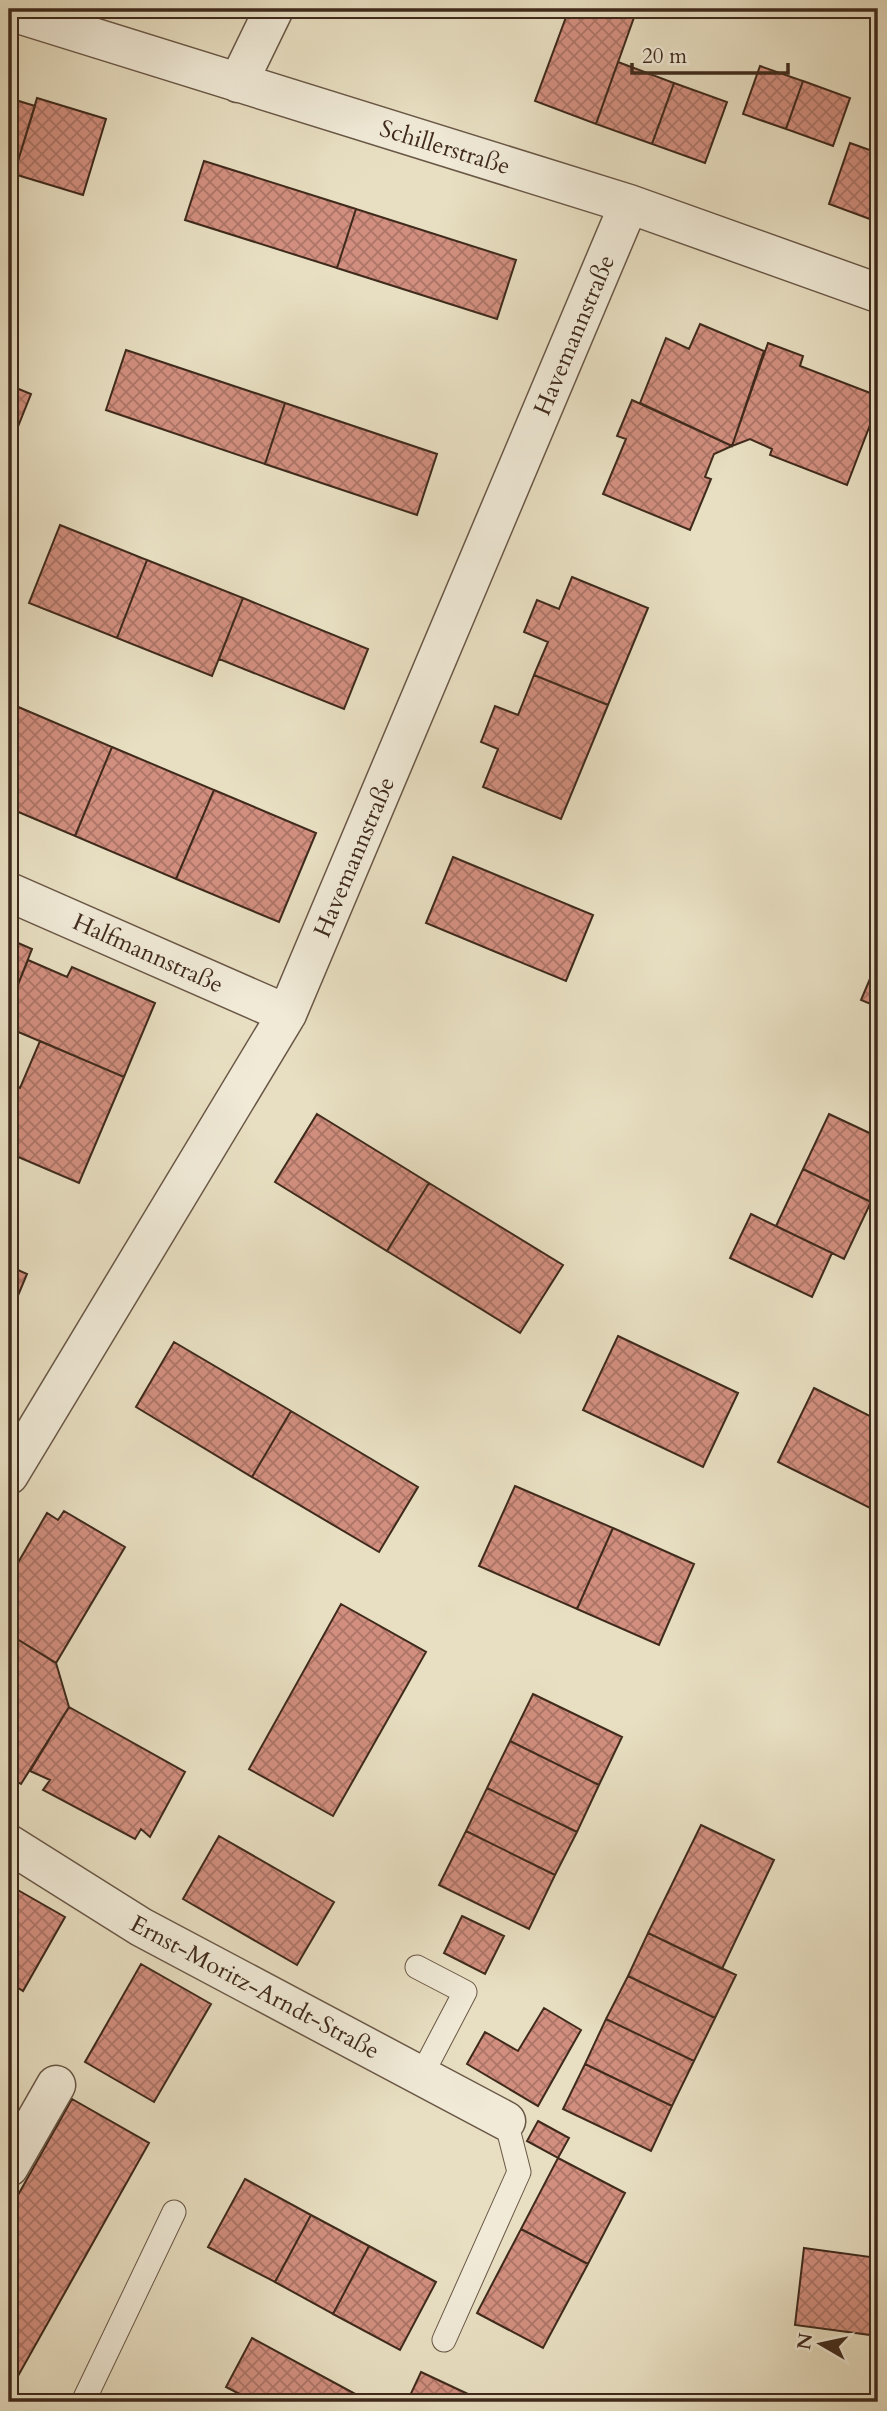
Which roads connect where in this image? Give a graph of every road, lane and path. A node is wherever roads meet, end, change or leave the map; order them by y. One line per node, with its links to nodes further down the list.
1 (274, 9): 3 (street)
2 (9, 10): 3 (street, Schillerstraße)
3 (238, 83): 4 (street, Schillerstraße)
4 (629, 204): 5 (street, Schillerstraße); 7 (street, Havemannstraße)
5 (878, 293)
6 (9, 892): 7 (street, Halfmannstraße)
7 (287, 1014): 8 (street, Havemannstraße)
8 (9, 1475)
9 (9, 1844): 11 (street, Ernst-Moritz-Arndt-Straße)
10 (417, 1966): 11 (lane)
11 (421, 2076): 13 (street, Ernst-Moritz-Arndt-Straße)
12 (56, 2085): 14 (street)
13 (506, 2121): 16 (lane)
14 (9, 2167)
15 (174, 2211): 17 (lane)
16 (444, 2340)
17 (83, 2402)

